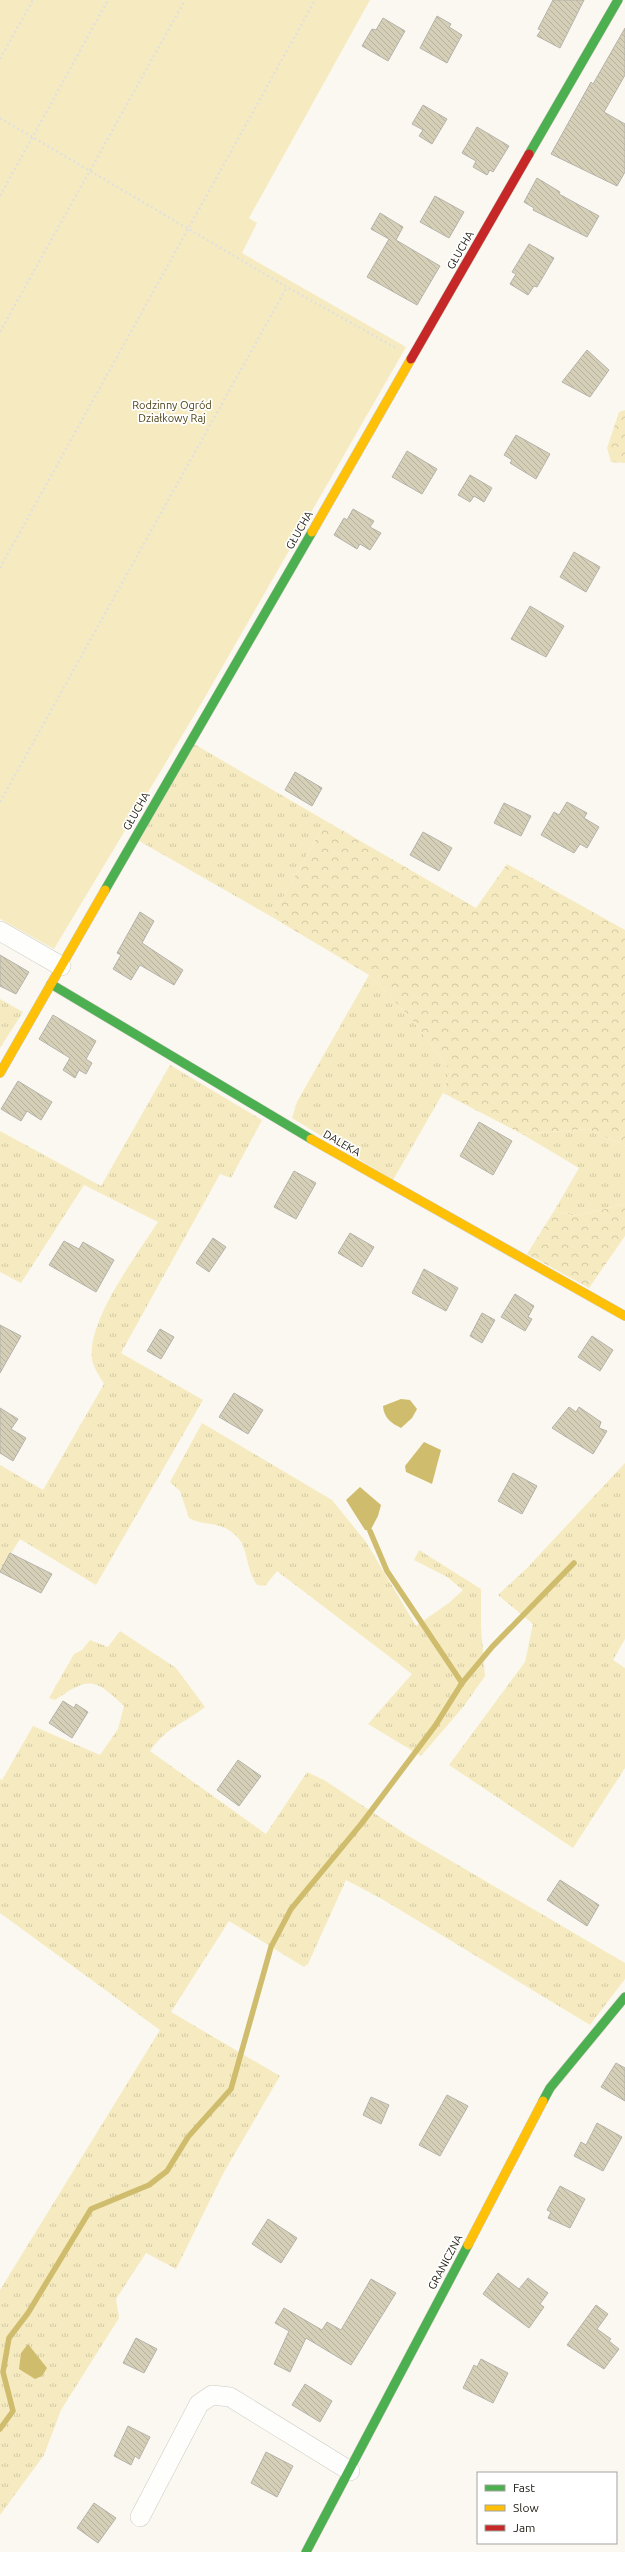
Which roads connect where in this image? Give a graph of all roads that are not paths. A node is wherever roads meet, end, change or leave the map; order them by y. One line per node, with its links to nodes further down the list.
1 (618, 0): 3 (street, GŁUCHA)
2 (0, 931): 3 (street)
3 (61, 966): 4 (street, GŁUCHA)
4 (51, 984): 5 (street, GŁUCHA); 6 (street, DALEKA)
5 (0, 1073)
6 (625, 1316)
7 (625, 1997): 8 (street, GRANICZNA)
8 (350, 2471): 9 (street); 10 (street, GRANICZNA)
9 (140, 2517)
10 (306, 2552)

